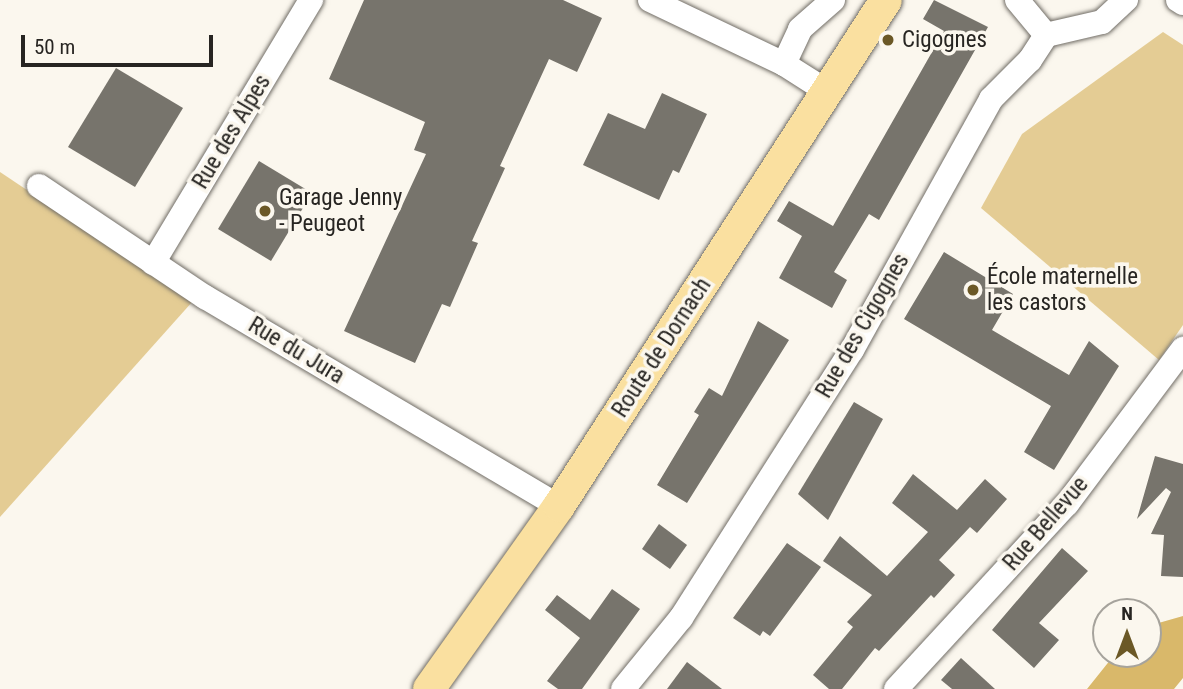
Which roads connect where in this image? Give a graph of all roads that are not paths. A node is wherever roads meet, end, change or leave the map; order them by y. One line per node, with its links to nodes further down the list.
1 (311, 0): 13 (street, Rue des Alpes)
2 (650, 0): 10 (street)
3 (833, 0): 10 (street)
4 (886, 0): 11 (main road, Route de Dornach)
5 (1017, 0): 9 (street)
6 (1126, 0): 9 (street)
7 (1178, 0): 8 (street)
8 (1183, 3)
9 (1046, 35): 17 (street, Rue des Cigognes)
10 (784, 64): 11 (street)
11 (828, 92): 15 (main road, Route de Dornach)
12 (38, 186): 13 (street, Rue du Jura)
13 (153, 263): 15 (street, Rue du Jura)
14 (1183, 349): 18 (street, Rue Bellevue)
15 (559, 506): 16 (main road, Route de Dornach)
16 (429, 689)
17 (623, 689)
18 (896, 689)

